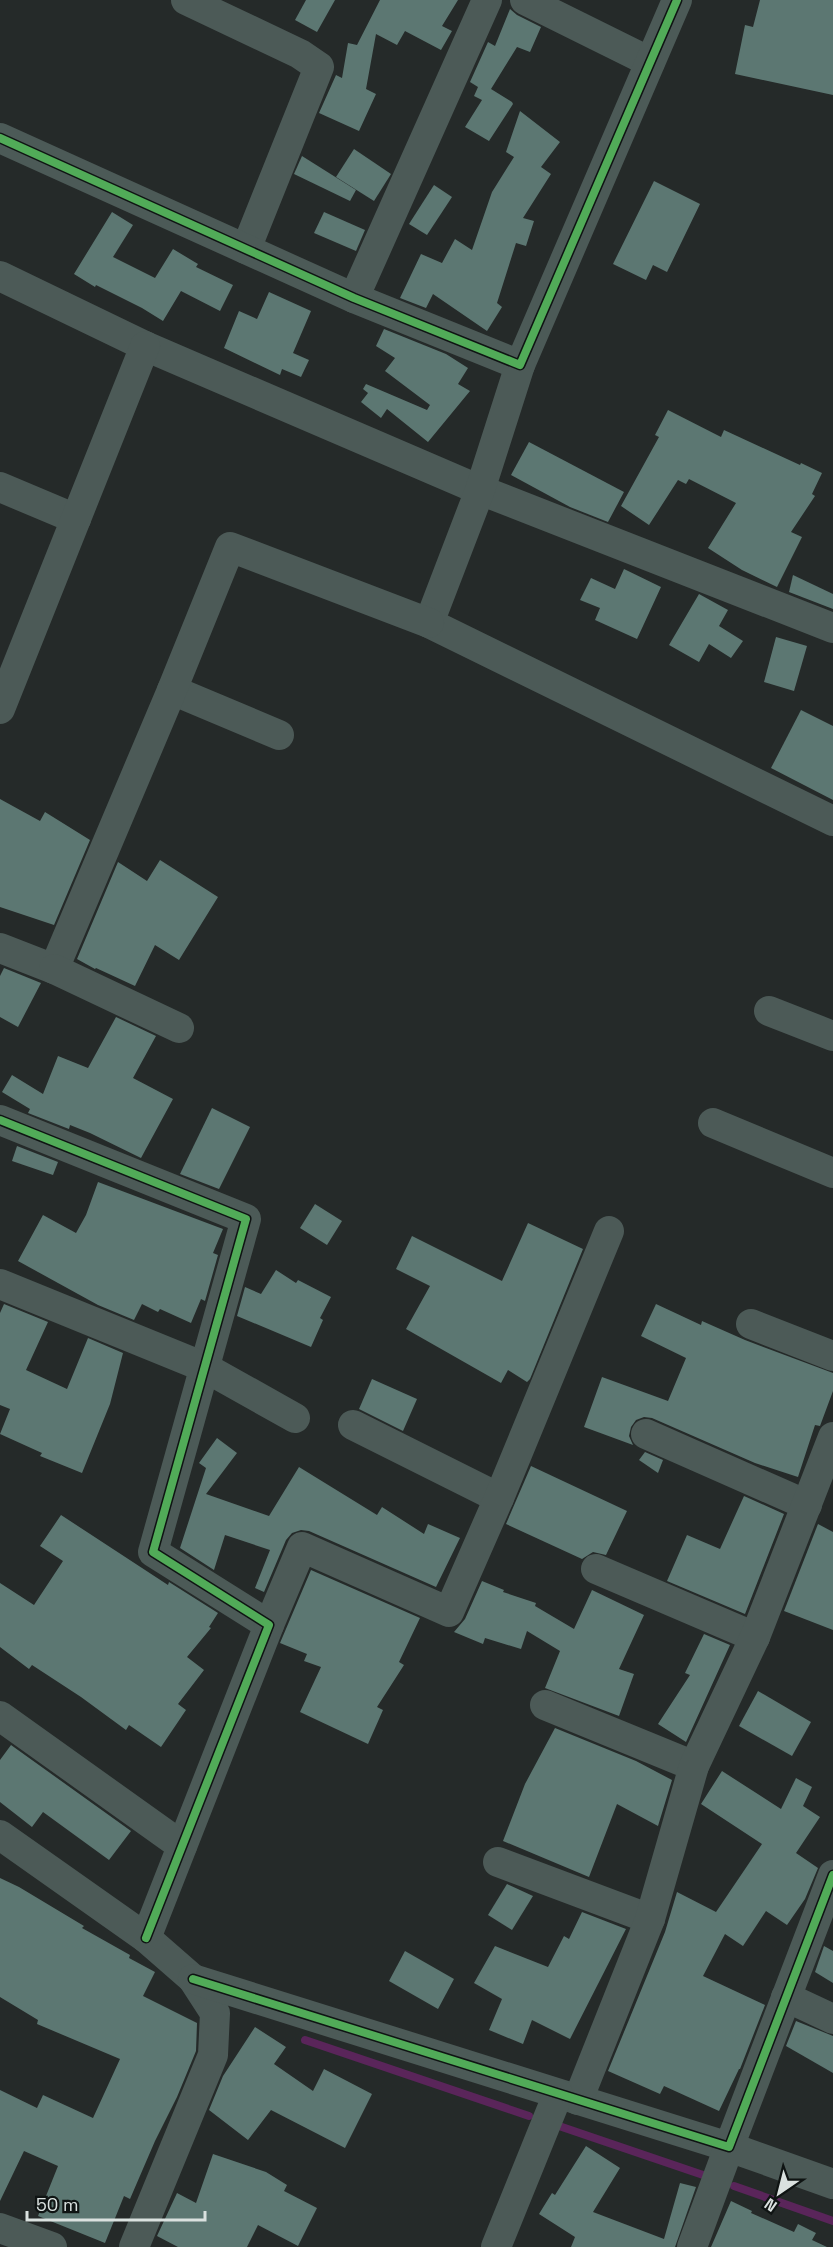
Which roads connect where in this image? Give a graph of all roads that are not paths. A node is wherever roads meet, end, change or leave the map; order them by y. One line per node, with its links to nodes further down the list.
1 (186, 0): 7 (street)
2 (487, 0): 9 (street)
3 (525, 0): 5 (street)
4 (677, 0): 5 (street)
5 (650, 62): 11 (street)
6 (0, 138): 7 (street)
7 (246, 249): 9 (street)
8 (0, 276): 10 (street)
9 (354, 298): 11 (street)
10 (145, 346): 13 (street); 14 (street)
11 (520, 365): 13 (street)
12 (0, 487): 14 (street)
13 (480, 490): 15 (street); 16 (street)
14 (76, 519): 18 (street)
15 (429, 623): 17 (street); 20 (street)
16 (833, 628)
17 (172, 690): 19 (street); 22 (street)
18 (0, 709)
19 (279, 735)
20 (833, 821)
21 (0, 948): 22 (street)
22 (54, 969): 24 (street)
23 (769, 1011): 25 (street)
24 (179, 1028)
25 (833, 1036)
26 (0, 1120): 33 (street)
27 (713, 1123): 28 (street)
28 (833, 1173)
29 (609, 1231): 38 (street)
30 (0, 1284): 33 (street)
31 (751, 1324): 32 (street)
32 (833, 1356)
33 (204, 1367): 34 (street); 41 (street)
34 (295, 1418)
35 (353, 1425): 38 (street)
36 (646, 1434): 39 (street)
37 (833, 1437): 39 (street)
38 (499, 1498): 41 (street)
39 (807, 1504): 42 (street)
40 (596, 1569): 42 (street)
41 (269, 1625): 47 (street)
42 (754, 1636): 45 (street)
43 (545, 1705): 45 (street)
44 (0, 1716): 47 (street)
45 (694, 1766): 50 (street)
46 (0, 1835): 51 (street)
47 (182, 1846): 51 (street)
48 (498, 1862): 50 (street)
49 (833, 1875): 53 (street)
50 (650, 1919): 55 (street)
51 (146, 1938): 52 (street)
52 (193, 1979): 55 (street); 60 (street)
53 (786, 1997): 54 (street); 56 (street)
54 (833, 2019)
55 (568, 2097): 56 (street); 61 (street)
56 (729, 2147): 57 (street); 62 (street)
57 (833, 2184)
58 (0, 2228): 59 (street)
59 (52, 2247)
60 (134, 2247)
61 (496, 2247)
62 (692, 2247)

